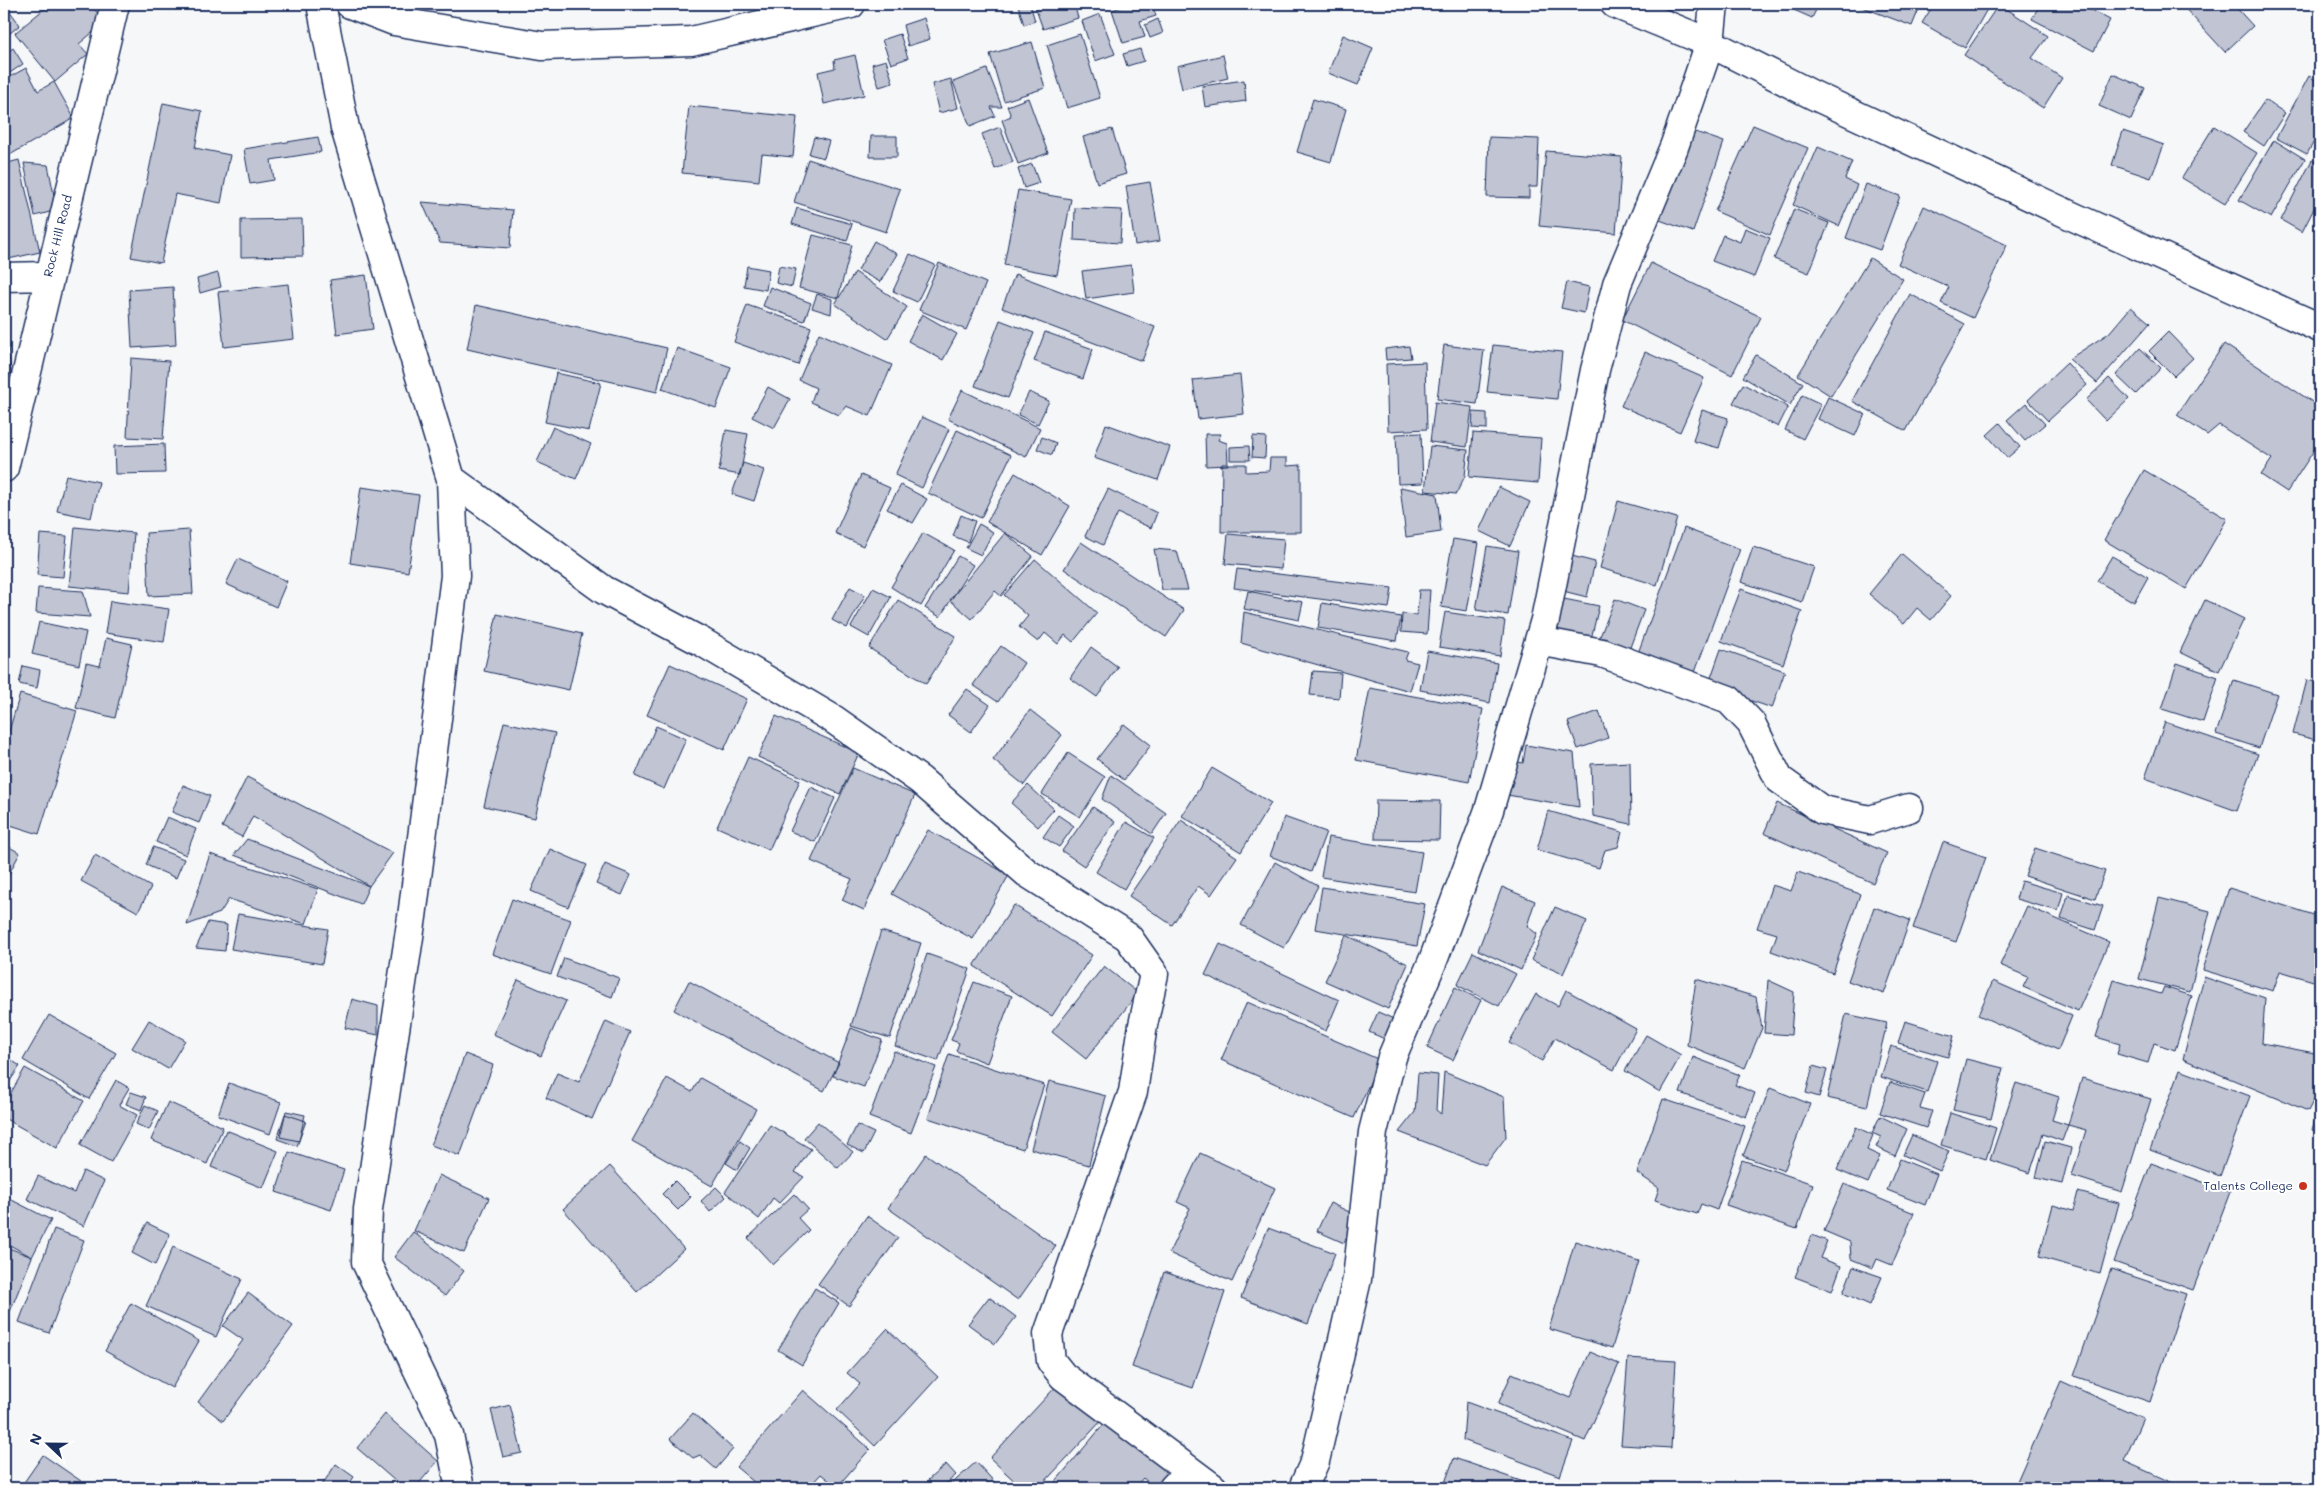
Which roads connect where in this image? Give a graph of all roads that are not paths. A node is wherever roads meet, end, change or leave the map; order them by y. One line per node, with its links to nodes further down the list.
1 (115, 4): 8 (street, Rock Hill Road)
2 (321, 4): 12 (street)
3 (350, 4): 4 (street)
4 (851, 4)
5 (1615, 4): 7 (street)
6 (1714, 4): 7 (street)
7 (1710, 43): 10 (street); 13 (street)
8 (48, 276): 9 (street); 11 (street, Rock Hill Road)
9 (4, 277)
10 (2320, 328)
11 (4, 468)
12 (451, 479): 15 (street); 16 (street)
13 (1539, 641): 14 (street); 18 (street)
14 (1909, 808)
15 (1181, 1480): 17 (street)
16 (460, 1488)
17 (1213, 1488)
18 (1303, 1488)

